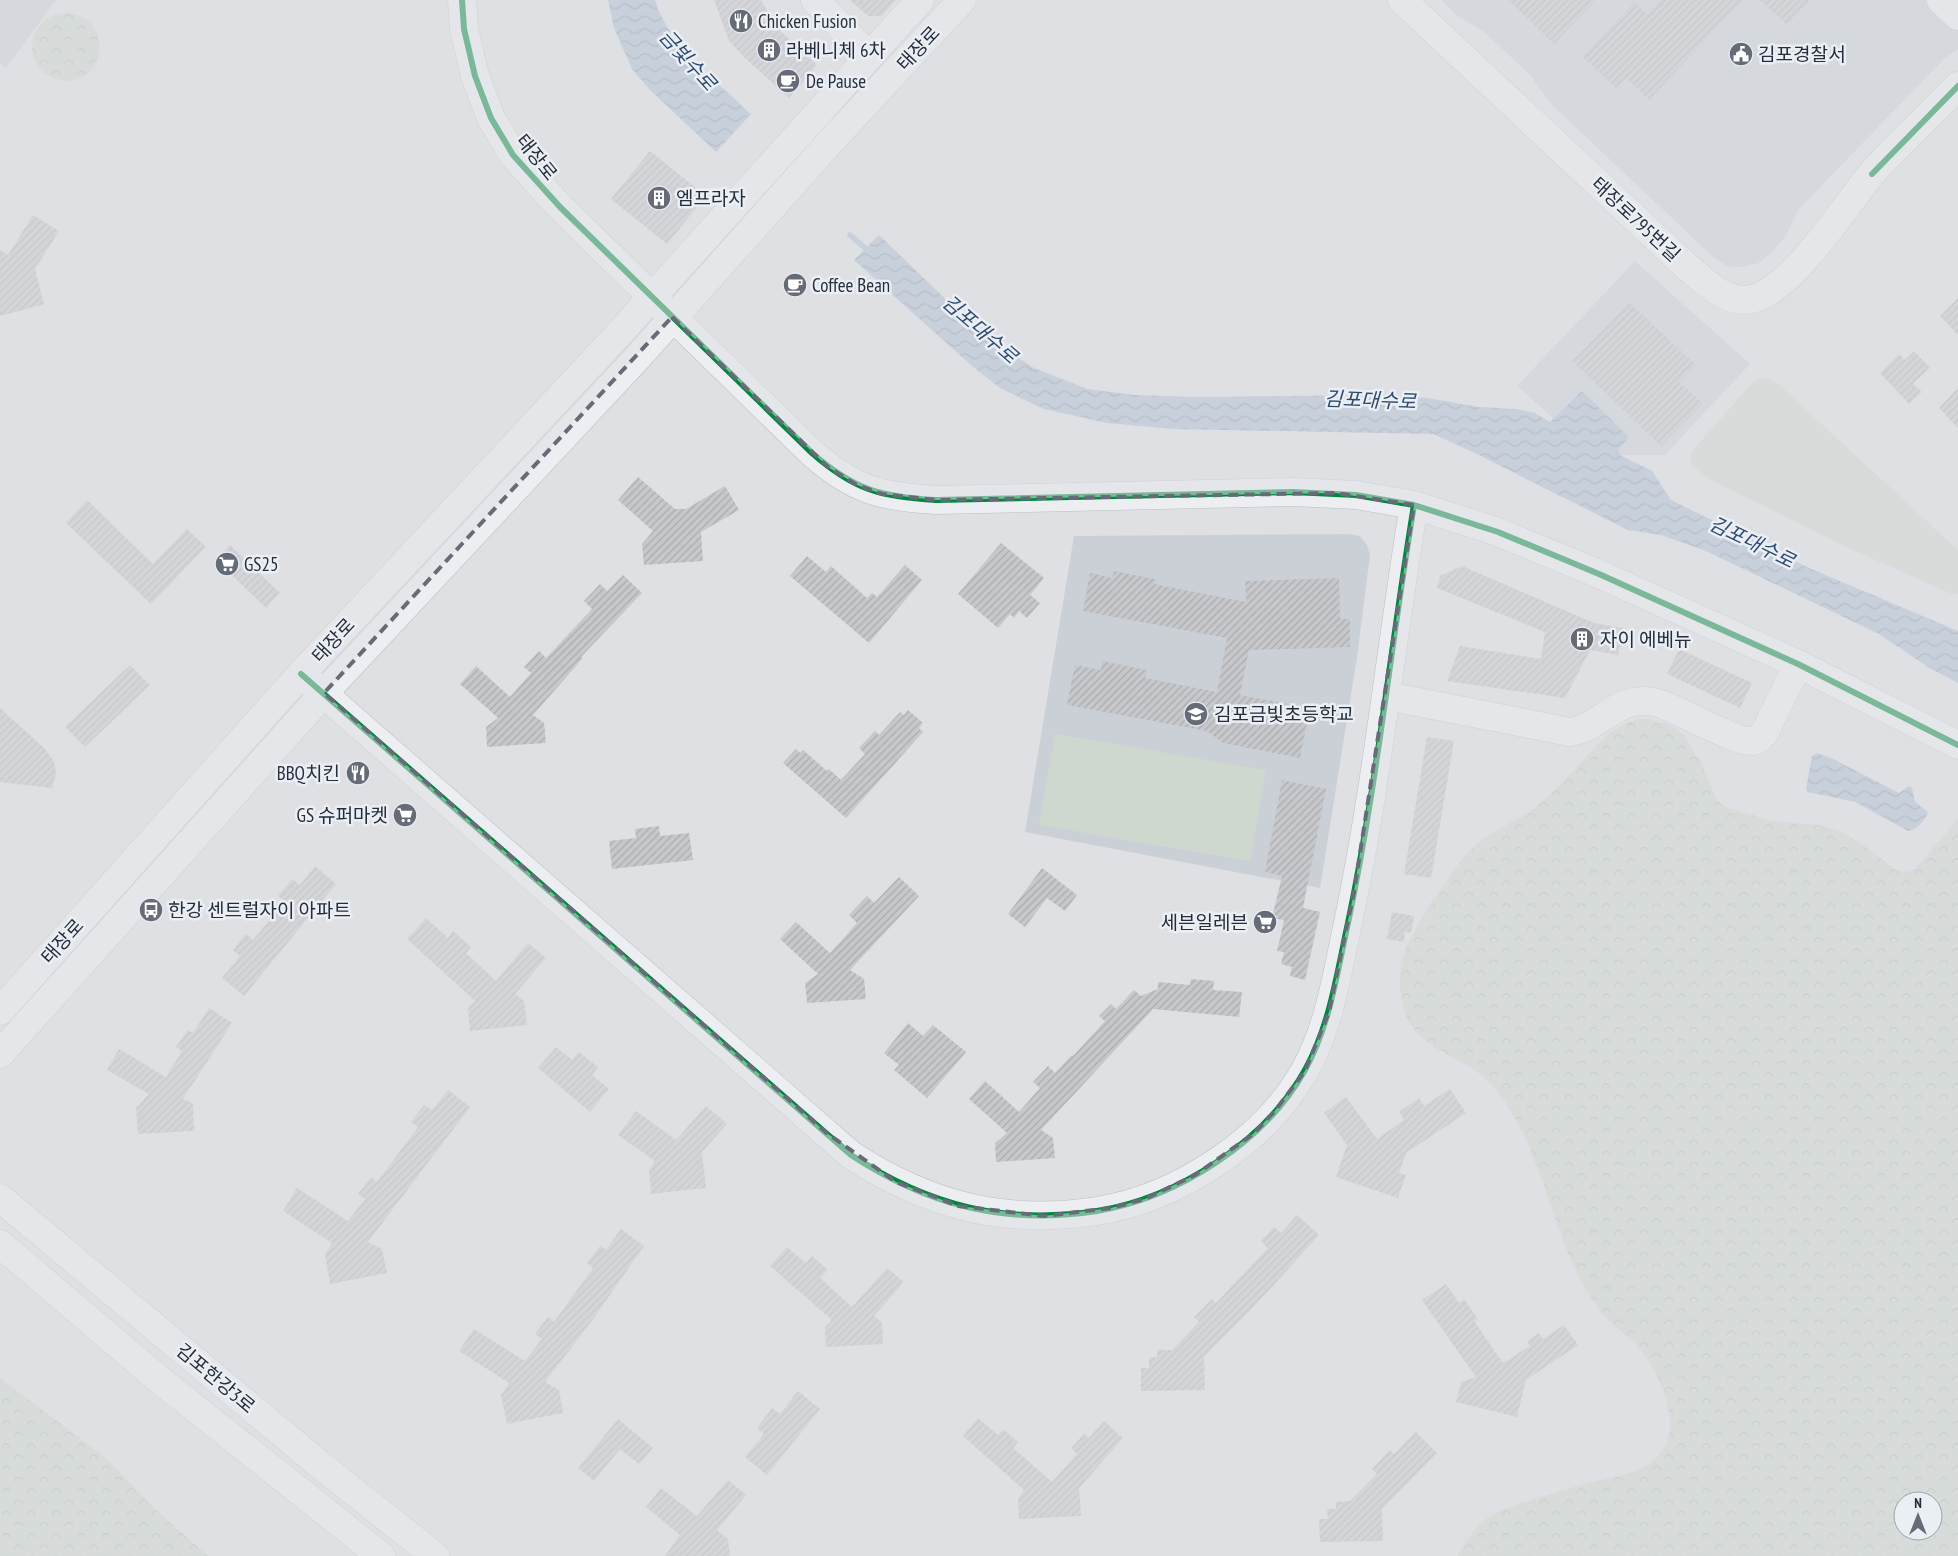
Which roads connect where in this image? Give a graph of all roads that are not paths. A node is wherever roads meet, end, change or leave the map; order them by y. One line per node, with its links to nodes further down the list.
1 (462, 0): 12 (street, 태장로)
2 (815, 0): 9 (street)
3 (920, 0): 9 (street, 태장로)
4 (962, 0): 13 (street, 태장로)
5 (1402, 0): 11 (street, 태장로795번길)
6 (1423, 0): 11 (street, 태장로795번길)
7 (1941, 0): 8 (street)
8 (1958, 16)
9 (869, 56): 12 (street, 태장로)
10 (1958, 86): 11 (street, 태장로795번길)
11 (1872, 174)
12 (652, 296): 13 (street); 16 (street, 태장로)
13 (672, 317): 14 (street); 17 (street, 태장로)
14 (1414, 504): 15 (street); 18 (street)
15 (1798, 664): 18 (street); 19 (street)
16 (301, 674): 17 (street); 20 (street, 태장로)
17 (324, 693): 18 (street); 21 (street, 태장로)
18 (1387, 696)
19 (1958, 745)
20 (0, 1011)
21 (0, 1054)
22 (2, 1196): 25 (street, 김포한강3로)
23 (0, 1244): 24 (street, 김포한강3로)
24 (381, 1556)
25 (435, 1556)

